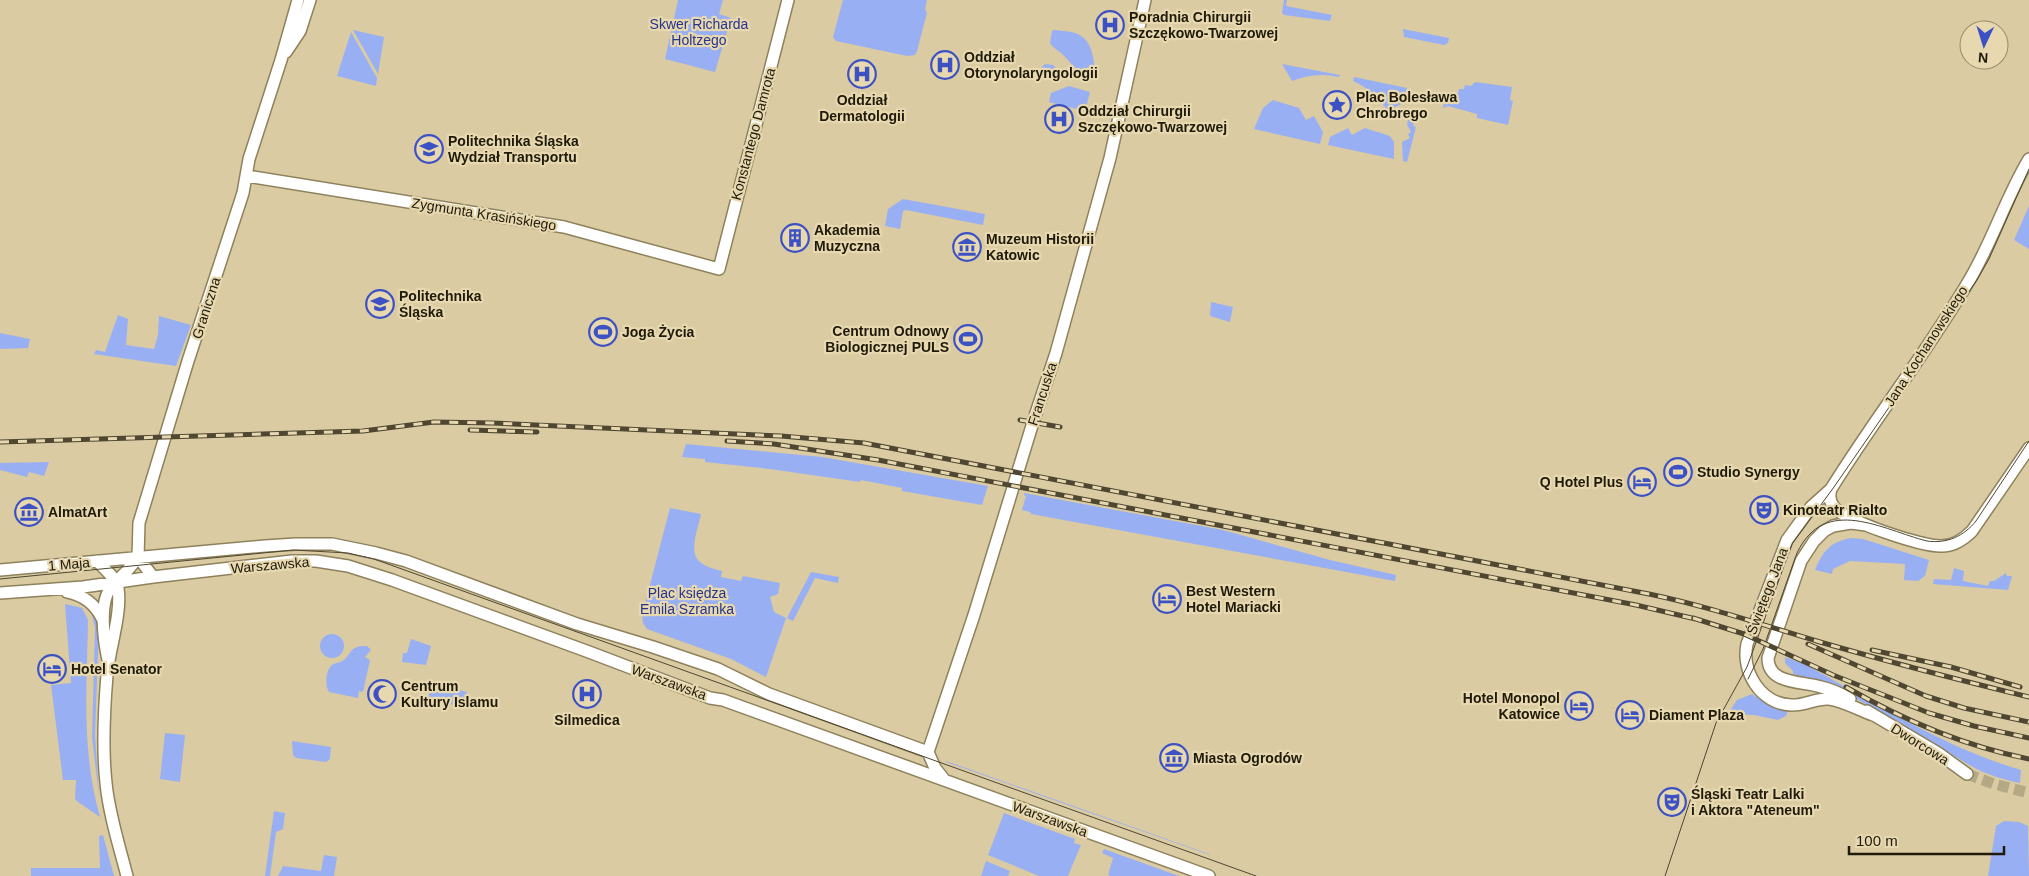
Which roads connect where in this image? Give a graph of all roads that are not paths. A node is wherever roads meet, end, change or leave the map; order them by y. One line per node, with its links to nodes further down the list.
1 (298, 0): 5 (street, Graniczna)
2 (310, 0): 5 (street, Graniczna)
3 (788, 0): 8 (street, Konstantego Damrota)
4 (1145, 0): 25 (street, Francuska)
5 (282, 60): 7 (street, Graniczna)
6 (2029, 159): 10 (street, Jana Kochanowskiego)
7 (246, 176): 8 (street, Zygmunta Krasińskiego); 13 (street, Graniczna)
8 (718, 268)
9 (2029, 448): 12 (street)
10 (1831, 489): 11 (street, Jana Kochanowskiego); 12 (street)
11 (1817, 501): 23 (street, Świętego Jana)
12 (1866, 525): 22 (street, Świętego Jana)
13 (138, 557): 14 (street, 1 Maja); 16 (street); 17 (street); 25 (street, Warszawska)
14 (97, 562): 15 (street, 1 Maja); 17 (street)
15 (0, 570)
16 (153, 577): 17 (street, Warszawska); 27 (street, Warszawska)
17 (116, 582): 18 (street, 1 Maja); 20 (street); 21 (street)
18 (53, 589): 19 (street, 1 Maja); 20 (street)
19 (0, 593)
20 (104, 620): 21 (street)
21 (108, 660): 28 (street)
22 (1781, 678): 24 (street, Dworcowa)
23 (1758, 688): 24 (street, Dworcowa)
24 (1873, 715): 26 (street, Dworcowa)
25 (928, 752): 27 (street)
26 (1967, 774)
27 (945, 779): 29 (street, Warszawska)
28 (127, 876)
29 (1209, 876)

